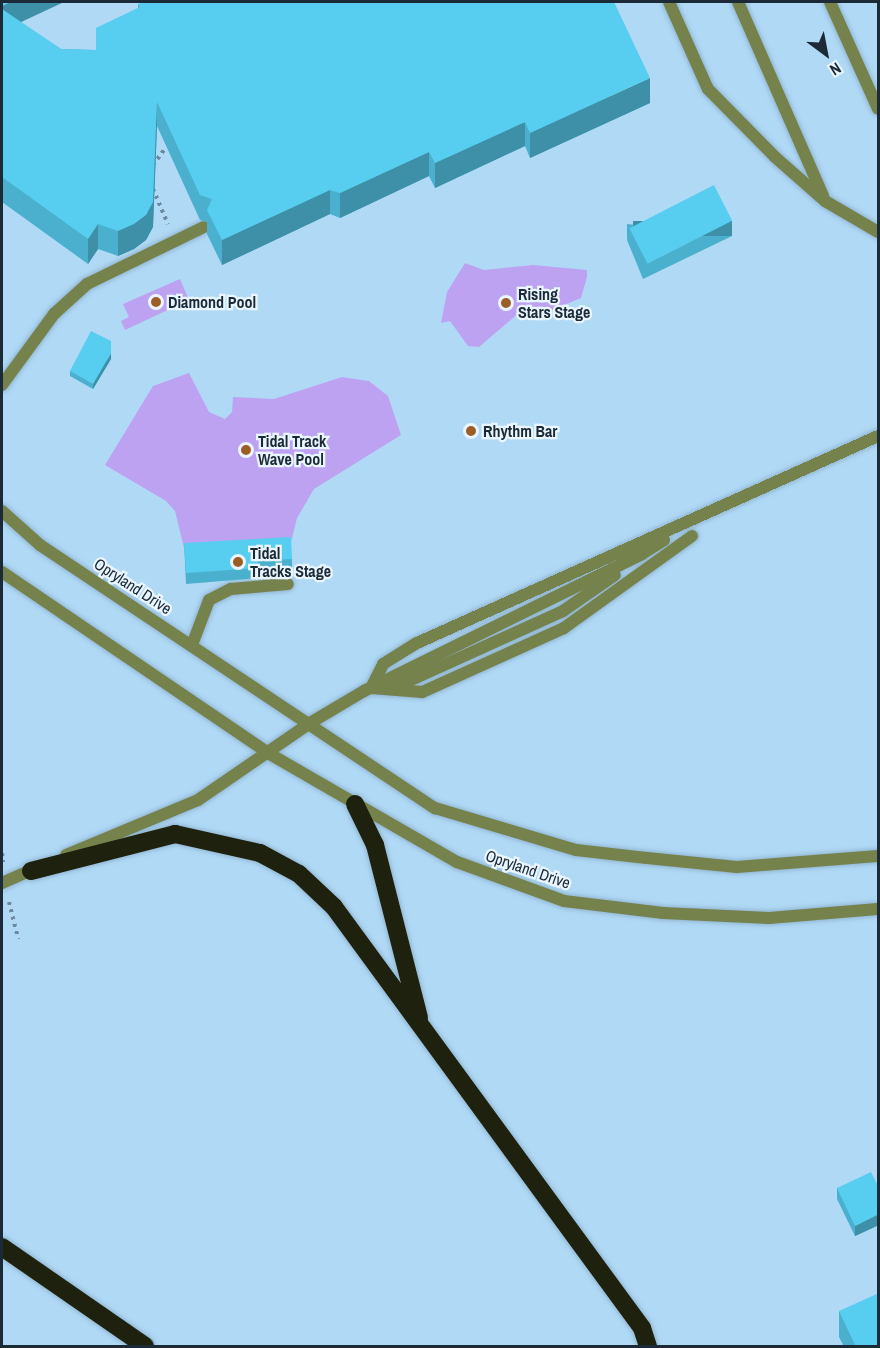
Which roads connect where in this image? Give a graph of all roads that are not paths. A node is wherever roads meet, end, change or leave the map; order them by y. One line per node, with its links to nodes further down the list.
1 (669, 2): 5 (lane)
2 (738, 2): 5 (lane)
3 (830, 2): 4 (lane)
4 (879, 109)
5 (825, 201): 7 (lane)
6 (204, 227): 8 (lane)
7 (879, 232)
8 (2, 385)
9 (879, 436): 11 (lane)
10 (2, 511): 15 (lane, Opryland Drive)
11 (689, 530): 12 (lane); 16 (lane); 17 (lane)
12 (642, 554): 16 (lane); 17 (lane)
13 (2, 572): 19 (lane, Opryland Drive)
14 (288, 584): 15 (lane)
15 (192, 645): 18 (lane, Opryland Drive)
16 (371, 688): 17 (lane); 18 (lane)
17 (388, 690)
18 (310, 723): 19 (lane); 21 (lane, Opryland Drive)
19 (268, 753): 20 (lane, Opryland Drive); 22 (lane)
20 (355, 804): 24 (lane, Opryland Drive); 25 (highway)
21 (879, 856)
22 (31, 871): 23 (lane); 25 (highway)
23 (2, 883)
24 (879, 909)
25 (422, 1029): 28 (highway)
26 (2, 1247): 27 (highway)
27 (145, 1347)
28 (648, 1347)

